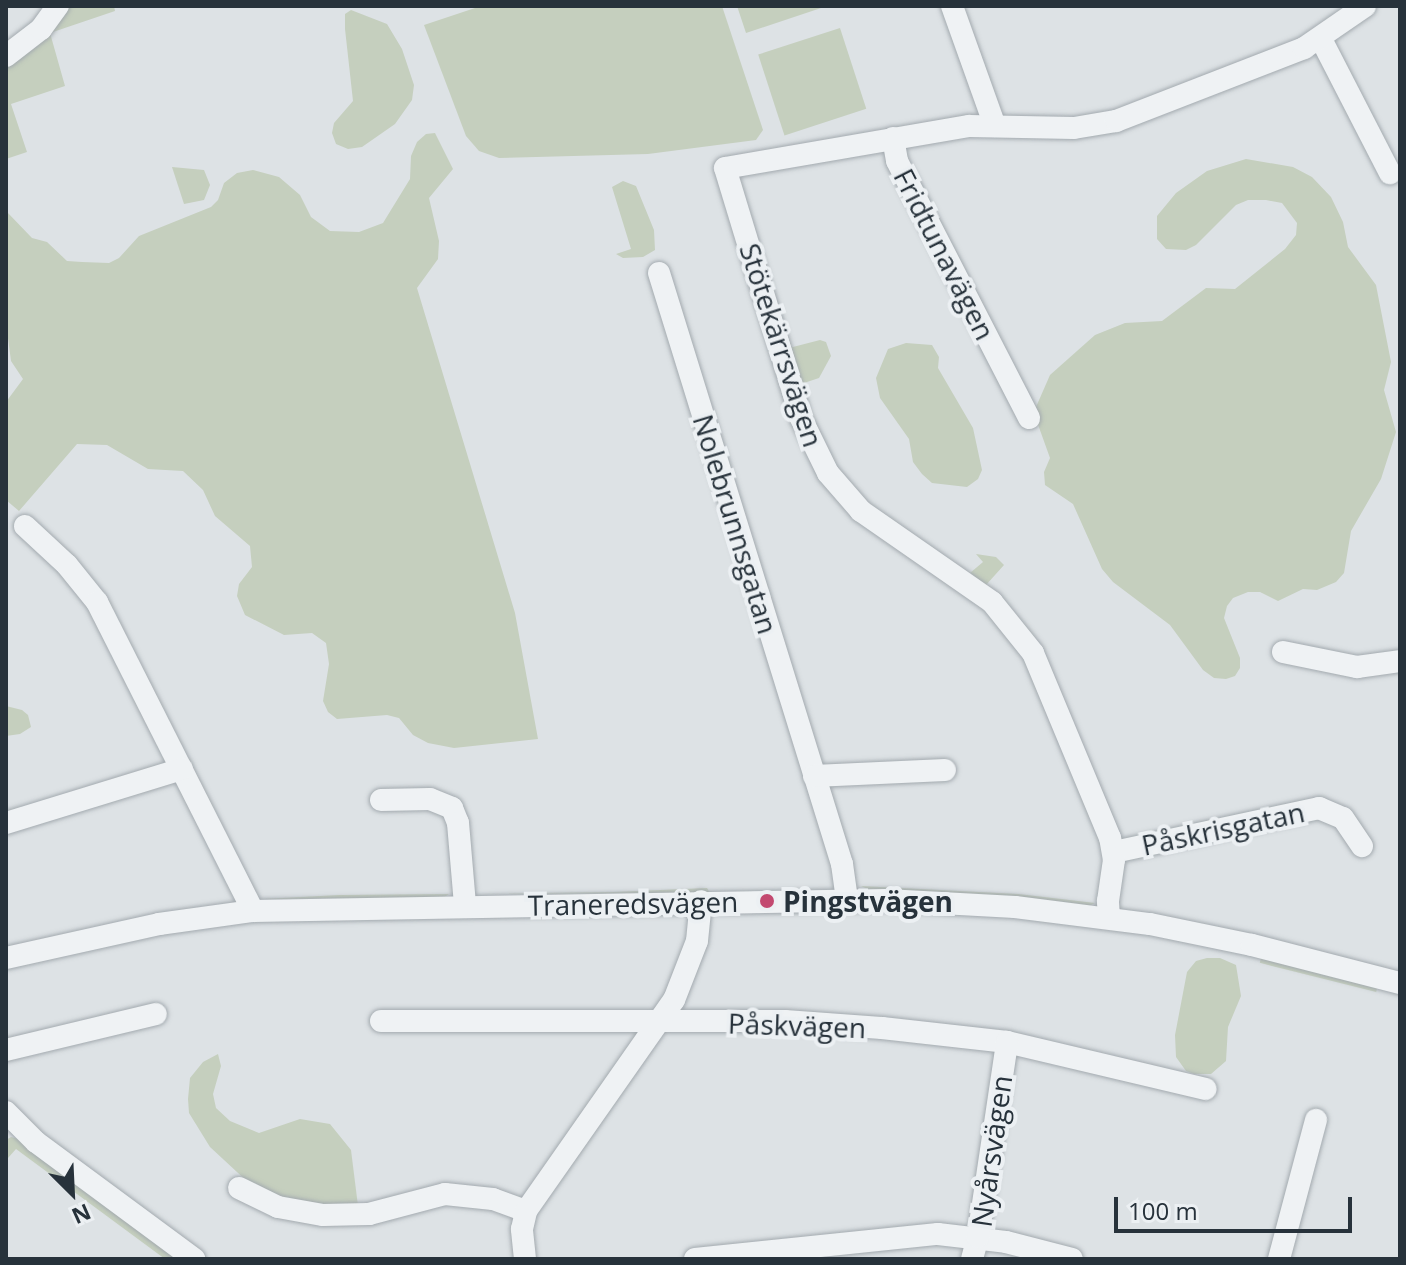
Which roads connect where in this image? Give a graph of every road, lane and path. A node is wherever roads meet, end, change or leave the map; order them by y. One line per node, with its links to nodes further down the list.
1 (58, 6): 5 (street)
2 (952, 6): 6 (street)
3 (1365, 6): 4 (street, Fridtunavägen)
4 (1321, 39): 6 (street, Fridtunavägen); 8 (street)
5 (6, 56)
6 (995, 126): 7 (street, Fridtunavägen)
7 (893, 138): 10 (street, Fridtunavägen); 20 (street, Stötekärrsvägen)
8 (1390, 173)
9 (659, 273): 16 (street, Nolebrunnsgatan)
10 (1029, 418)
11 (25, 526): 14 (street)
12 (1283, 652): 13 (street)
13 (1400, 661)
14 (182, 769): 18 (street); 24 (street)
15 (945, 770): 16 (street)
16 (814, 776): 21 (street, Nolebrunnsgatan)
17 (381, 800): 23 (street)
18 (6, 823)
19 (1362, 846): 20 (street, Påskrisgatan)
20 (1114, 852): 25 (street, Stötekärrsvägen)
21 (847, 900): 22 (street, Traneredsvägen); 25 (street, Traneredsvägen)
22 (701, 901): 23 (street, Traneredsvägen); 30 (street)
23 (465, 905): 24 (street, Traneredsvägen)
24 (253, 911): 26 (street, Traneredsvägen)
25 (1109, 917): 27 (street, Traneredsvägen)
26 (6, 958)
27 (1400, 983)
28 (156, 1014): 32 (street)
29 (381, 1021): 30 (street, Påskvägen)
30 (657, 1023): 31 (street, Påskvägen); 37 (street)
31 (1007, 1042): 33 (street, Påskvägen); 38 (street, Nyårsvägen)
32 (6, 1050)
33 (1206, 1089)
34 (6, 1112): 39 (street)
35 (1316, 1120): 43 (street)
36 (239, 1188): 37 (street)
37 (526, 1211): 40 (street)
38 (975, 1248): 41 (street); 42 (street)
39 (194, 1259)
40 (525, 1259)
41 (695, 1259)
42 (1072, 1259)
43 (1279, 1259)

